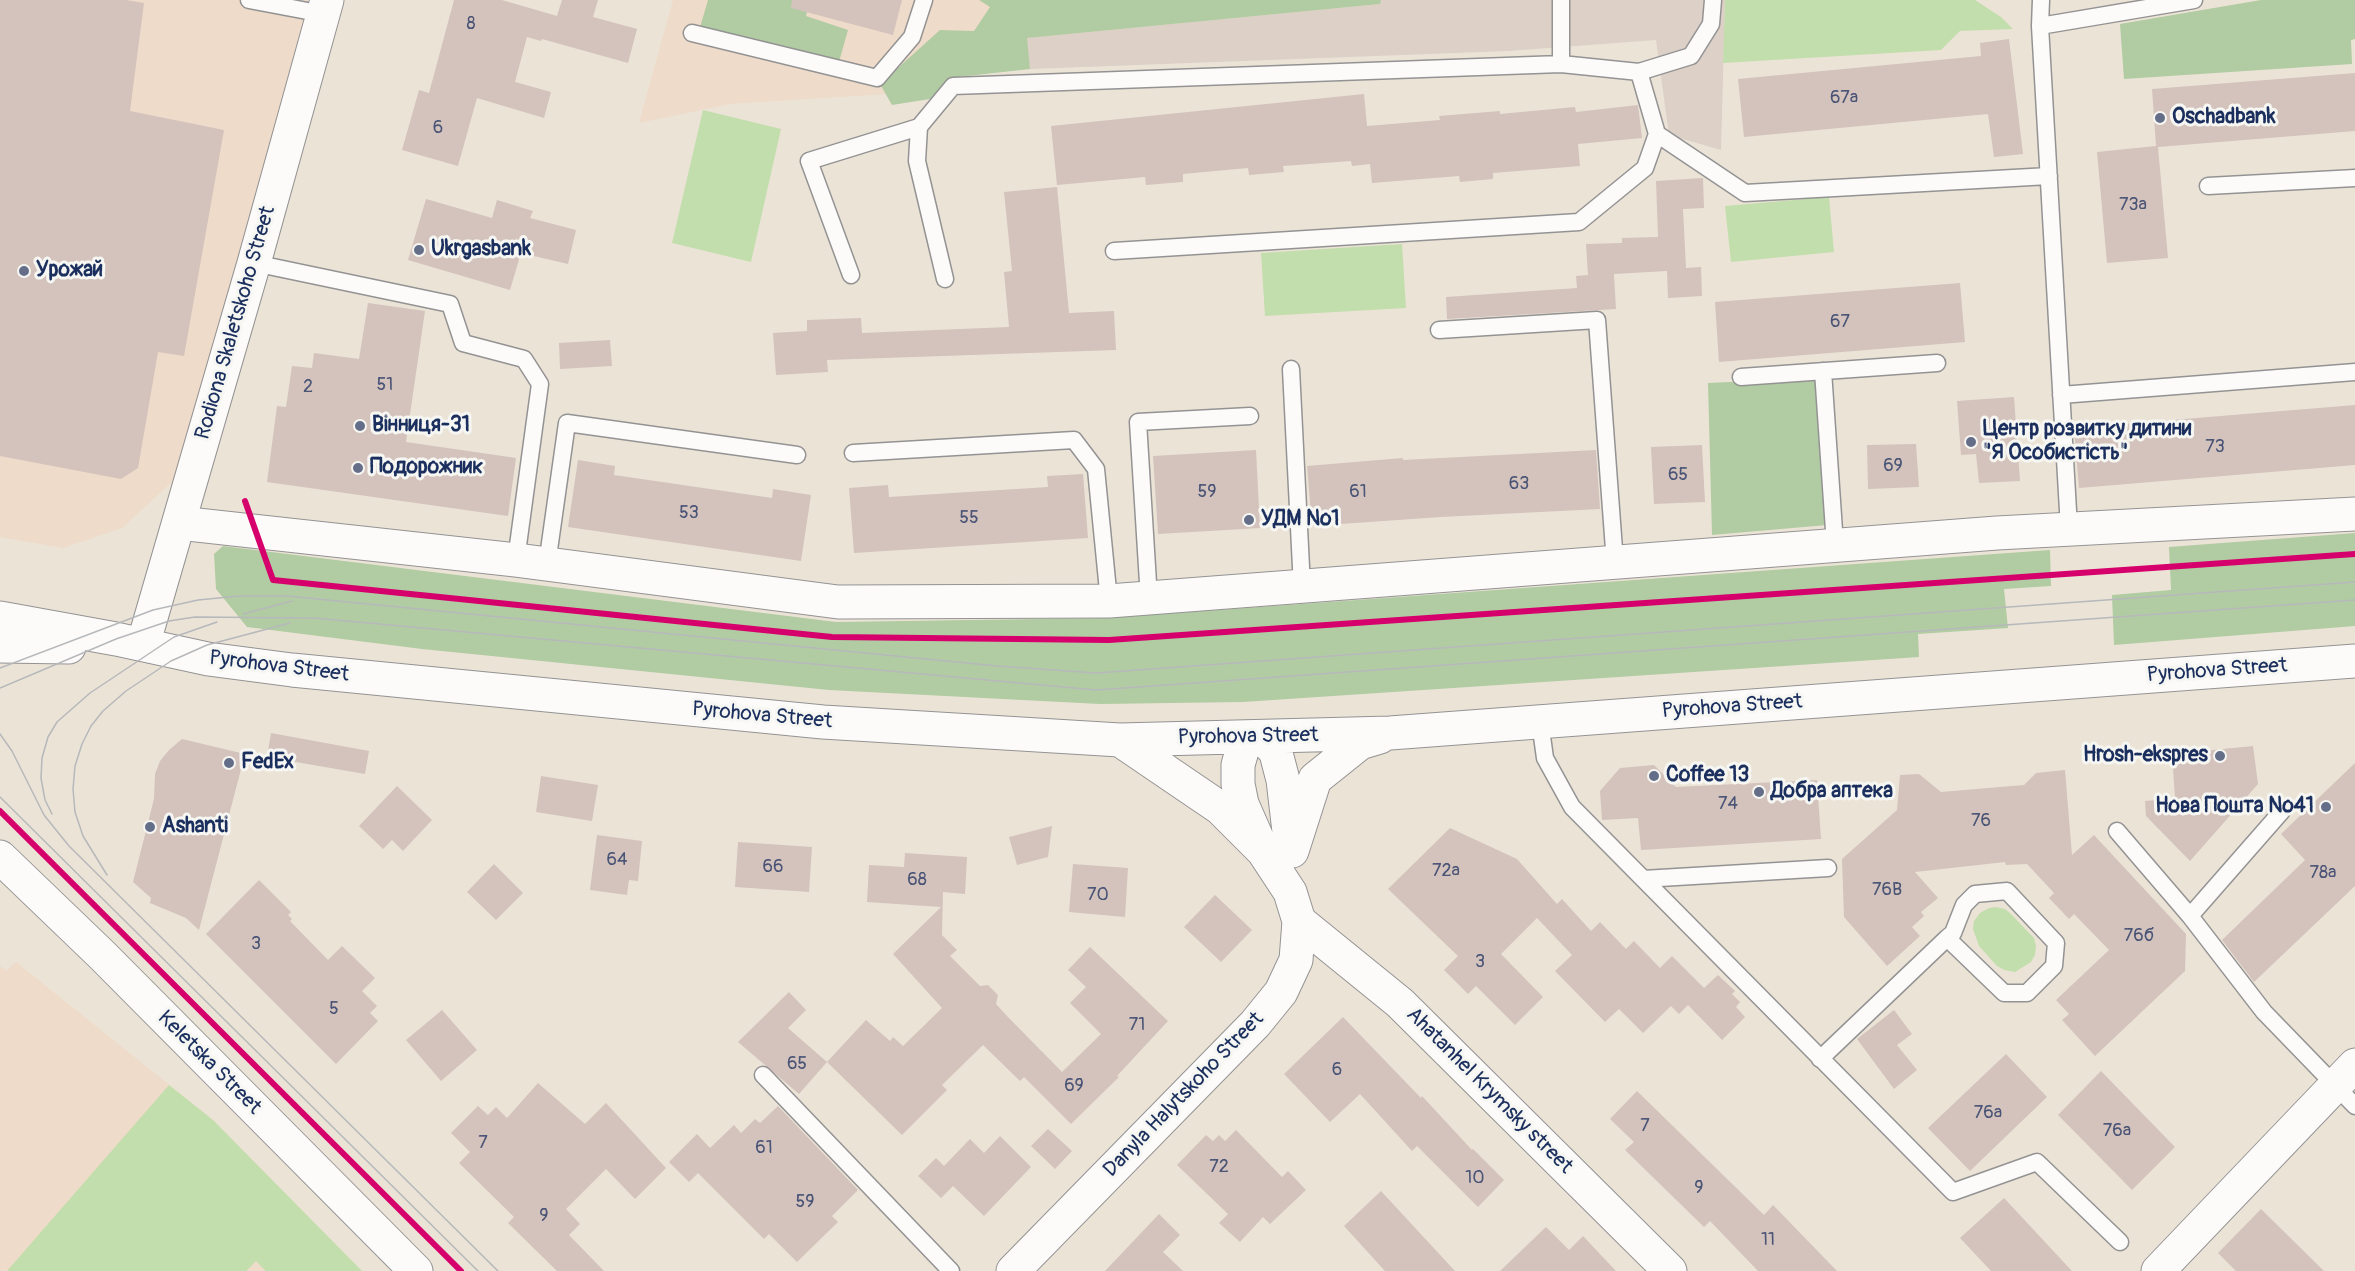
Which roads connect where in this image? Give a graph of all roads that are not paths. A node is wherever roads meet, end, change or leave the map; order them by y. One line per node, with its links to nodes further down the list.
1 (249, 0): 7 (lane)
2 (924, 0): 9 (lane)
3 (1561, 0): 10 (lane)
4 (1713, 0): 11 (lane)
5 (2041, 0): 8 (lane)
6 (2194, 0): 8 (lane)
7 (325, 7): 18 (main road, Rodiona Skaletskoho Street)
8 (2040, 26): 14 (lane)
9 (692, 33)
10 (1561, 64): 11 (lane); 12 (lane)
11 (1639, 72): 13 (lane)
12 (919, 127): 19 (lane); 20 (lane)
13 (1657, 134): 14 (lane); 17 (lane)
14 (2049, 176): 27 (lane)
15 (2355, 178): 16 (lane)
16 (2208, 186)
17 (1114, 251)
18 (254, 263): 32 (main road, Rodiona Skaletskoho Street); 35 (lane)
19 (851, 275)
20 (945, 279)
21 (1439, 330): 36 (lane)
22 (1937, 363): 24 (lane)
23 (1291, 369): 37 (lane)
24 (1823, 370): 26 (lane); 34 (lane)
25 (2355, 372): 27 (lane)
26 (1741, 378)
27 (2061, 395): 33 (lane)
28 (1250, 416): 38 (lane)
29 (853, 453): 39 (lane)
30 (797, 455): 35 (lane)
31 (2355, 514): 33 (main road)
32 (178, 523): 35 (main road); 41 (main road, Rodiona Skaletskoho Street)
33 (2069, 528): 34 (main road)
34 (1835, 545): 36 (main road)
35 (532, 562): 39 (main road)
36 (1615, 563): 37 (main road)
37 (1302, 587): 38 (main road)
38 (1149, 598): 39 (main road)
39 (1109, 602)
40 (0, 618): 41 (main road, Pyrohova Street)
41 (143, 645): 42 (main road, Pyrohova Street); 47 (main road, Pyrohova Street)
42 (0, 646)
43 (2355, 661): 44 (main road, Pyrohova Street)
44 (1540, 722): 45 (main road, Pyrohova Street); 53 (lane)
45 (1390, 733): 46 (main road, Pyrohova Street); 50 (main road)
46 (1254, 737): 47 (main road, Pyrohova Street); 50 (main road, Danyla Halytskoho Street); 50 (main road)
47 (1120, 740): 50 (main road)
48 (2282, 811): 55 (lane)
49 (2117, 831): 55 (lane)
50 (1277, 851): 54 (main road, Danyla Halytskoho Street)
51 (0, 857): 62 (main road, Keletska Street)
52 (1828, 868): 53 (lane)
53 (1643, 879): 57 (lane)
54 (1294, 907): 64 (main road, Danyla Halytskoho Street); 65 (main road, Ahatanhel Krymsky street)
55 (2190, 916): 59 (lane)
56 (1947, 938): 56 (lane); 57 (lane)
57 (1820, 1059): 60 (lane)
58 (763, 1075): 63 (lane)
59 (2348, 1086): 61 (main road)
60 (2120, 1242)
61 (2171, 1263)
62 (416, 1271)
63 (951, 1271)
64 (1013, 1271)
65 (1670, 1271)

